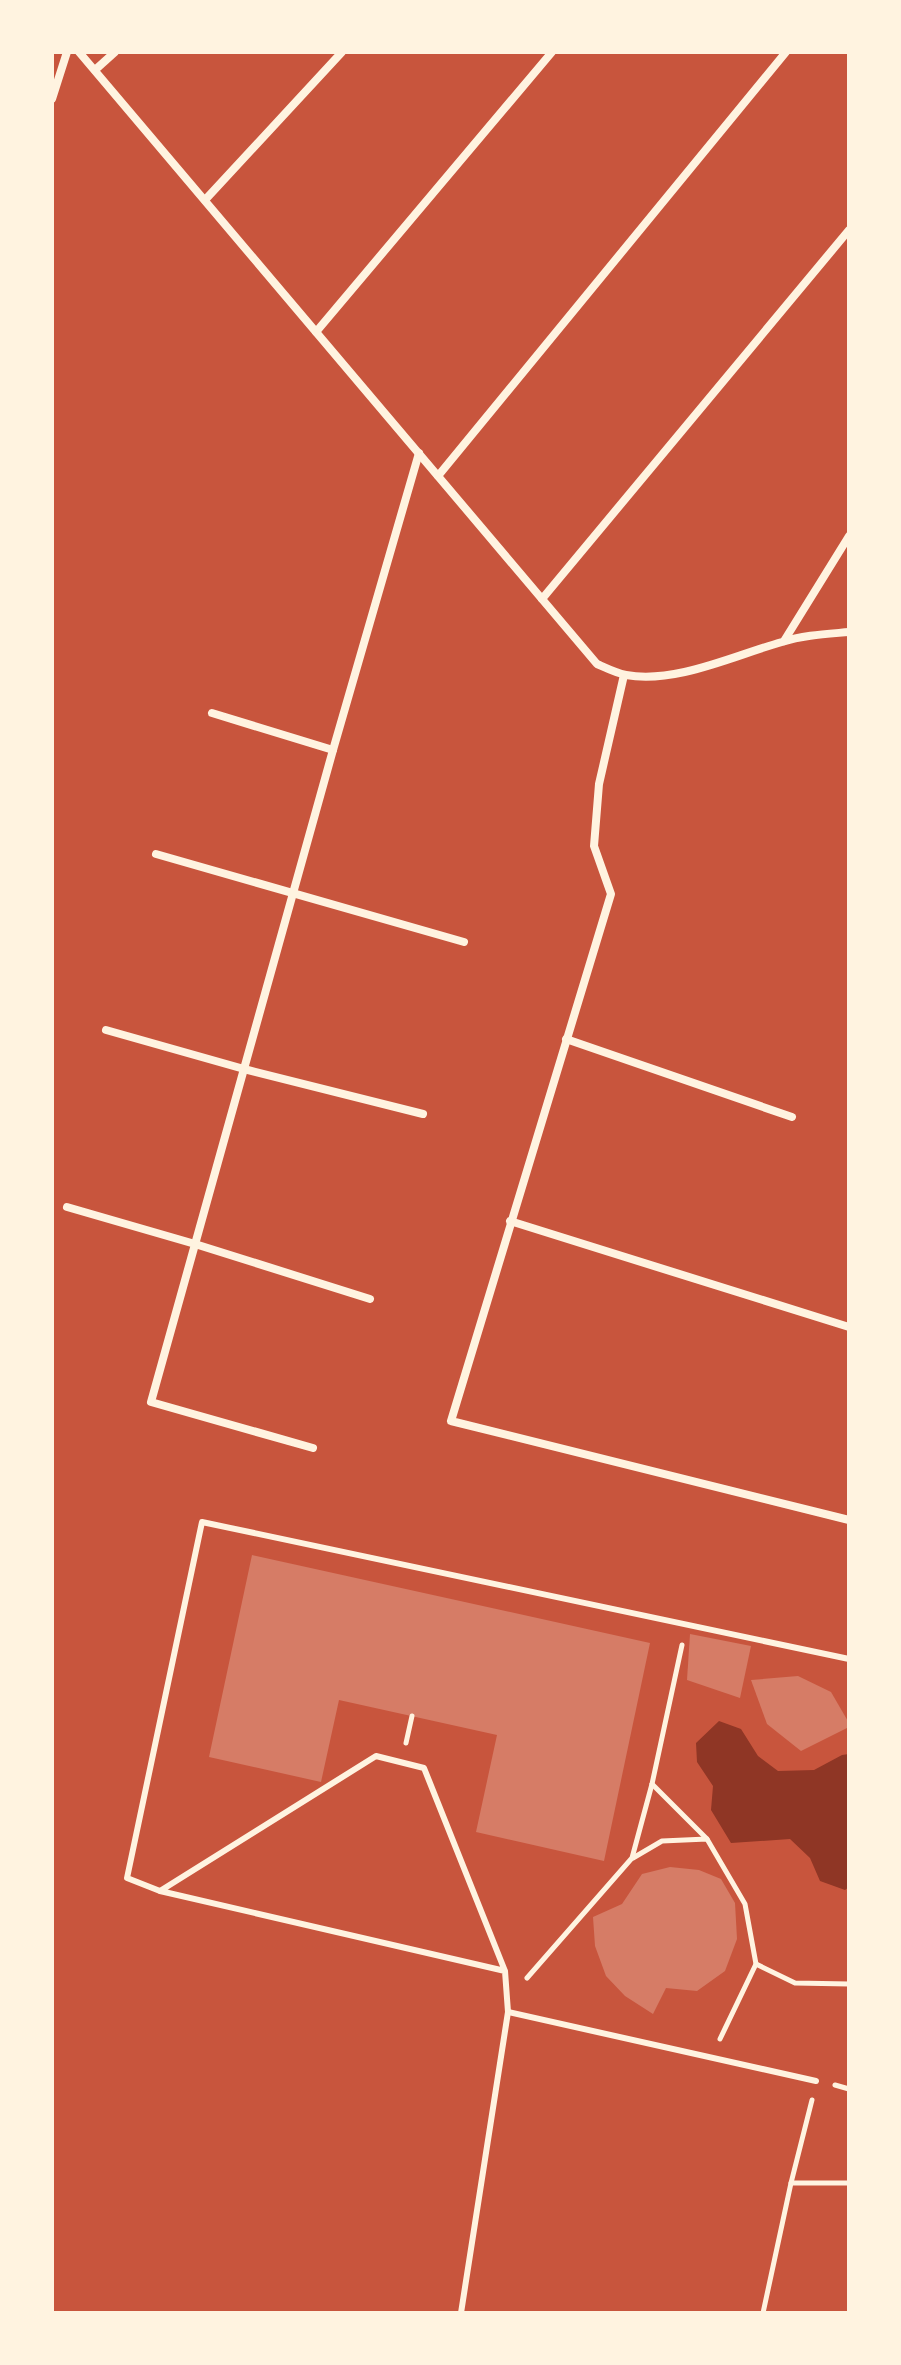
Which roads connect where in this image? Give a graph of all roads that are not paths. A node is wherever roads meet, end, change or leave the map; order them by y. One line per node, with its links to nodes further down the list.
1 (67, 52): 8 (street)
2 (79, 52): 7 (street)
3 (115, 52): 7 (street)
4 (342, 52): 9 (street)
5 (552, 52): 11 (street)
6 (786, 52): 13 (street)
7 (95, 70): 9 (street)
8 (52, 99)
9 (205, 200): 11 (street)
10 (849, 230): 15 (street)
11 (316, 332): 12 (street)
12 (419, 453): 13 (street); 20 (street)
13 (438, 476): 15 (street)
14 (849, 536): 17 (street)
15 (542, 599): 18 (street)
16 (849, 632): 17 (street)
17 (784, 641): 18 (street)
18 (624, 675): 25 (street)
19 (212, 713): 20 (street)
20 (333, 750): 22 (street)
21 (156, 854): 22 (street)
22 (293, 894): 23 (street); 26 (street)
23 (464, 942)
24 (106, 1030): 26 (street)
25 (566, 1039): 28 (street); 30 (street)
26 (244, 1069): 27 (street); 31 (street)
27 (423, 1114)
28 (792, 1117)
29 (67, 1207): 31 (street)
30 (510, 1221): 33 (street); 35 (street)
31 (195, 1244): 32 (street); 34 (street)
32 (370, 1299)
33 (849, 1327)
34 (313, 1448)
35 (849, 1520)
36 (849, 1659): 37 (lane)
37 (160, 1891): 38 (lane); 38 (lane)
38 (505, 1971): 39 (lane)
39 (508, 2012): 40 (lane); 41 (lane)
40 (816, 2081)
41 (461, 2313)

